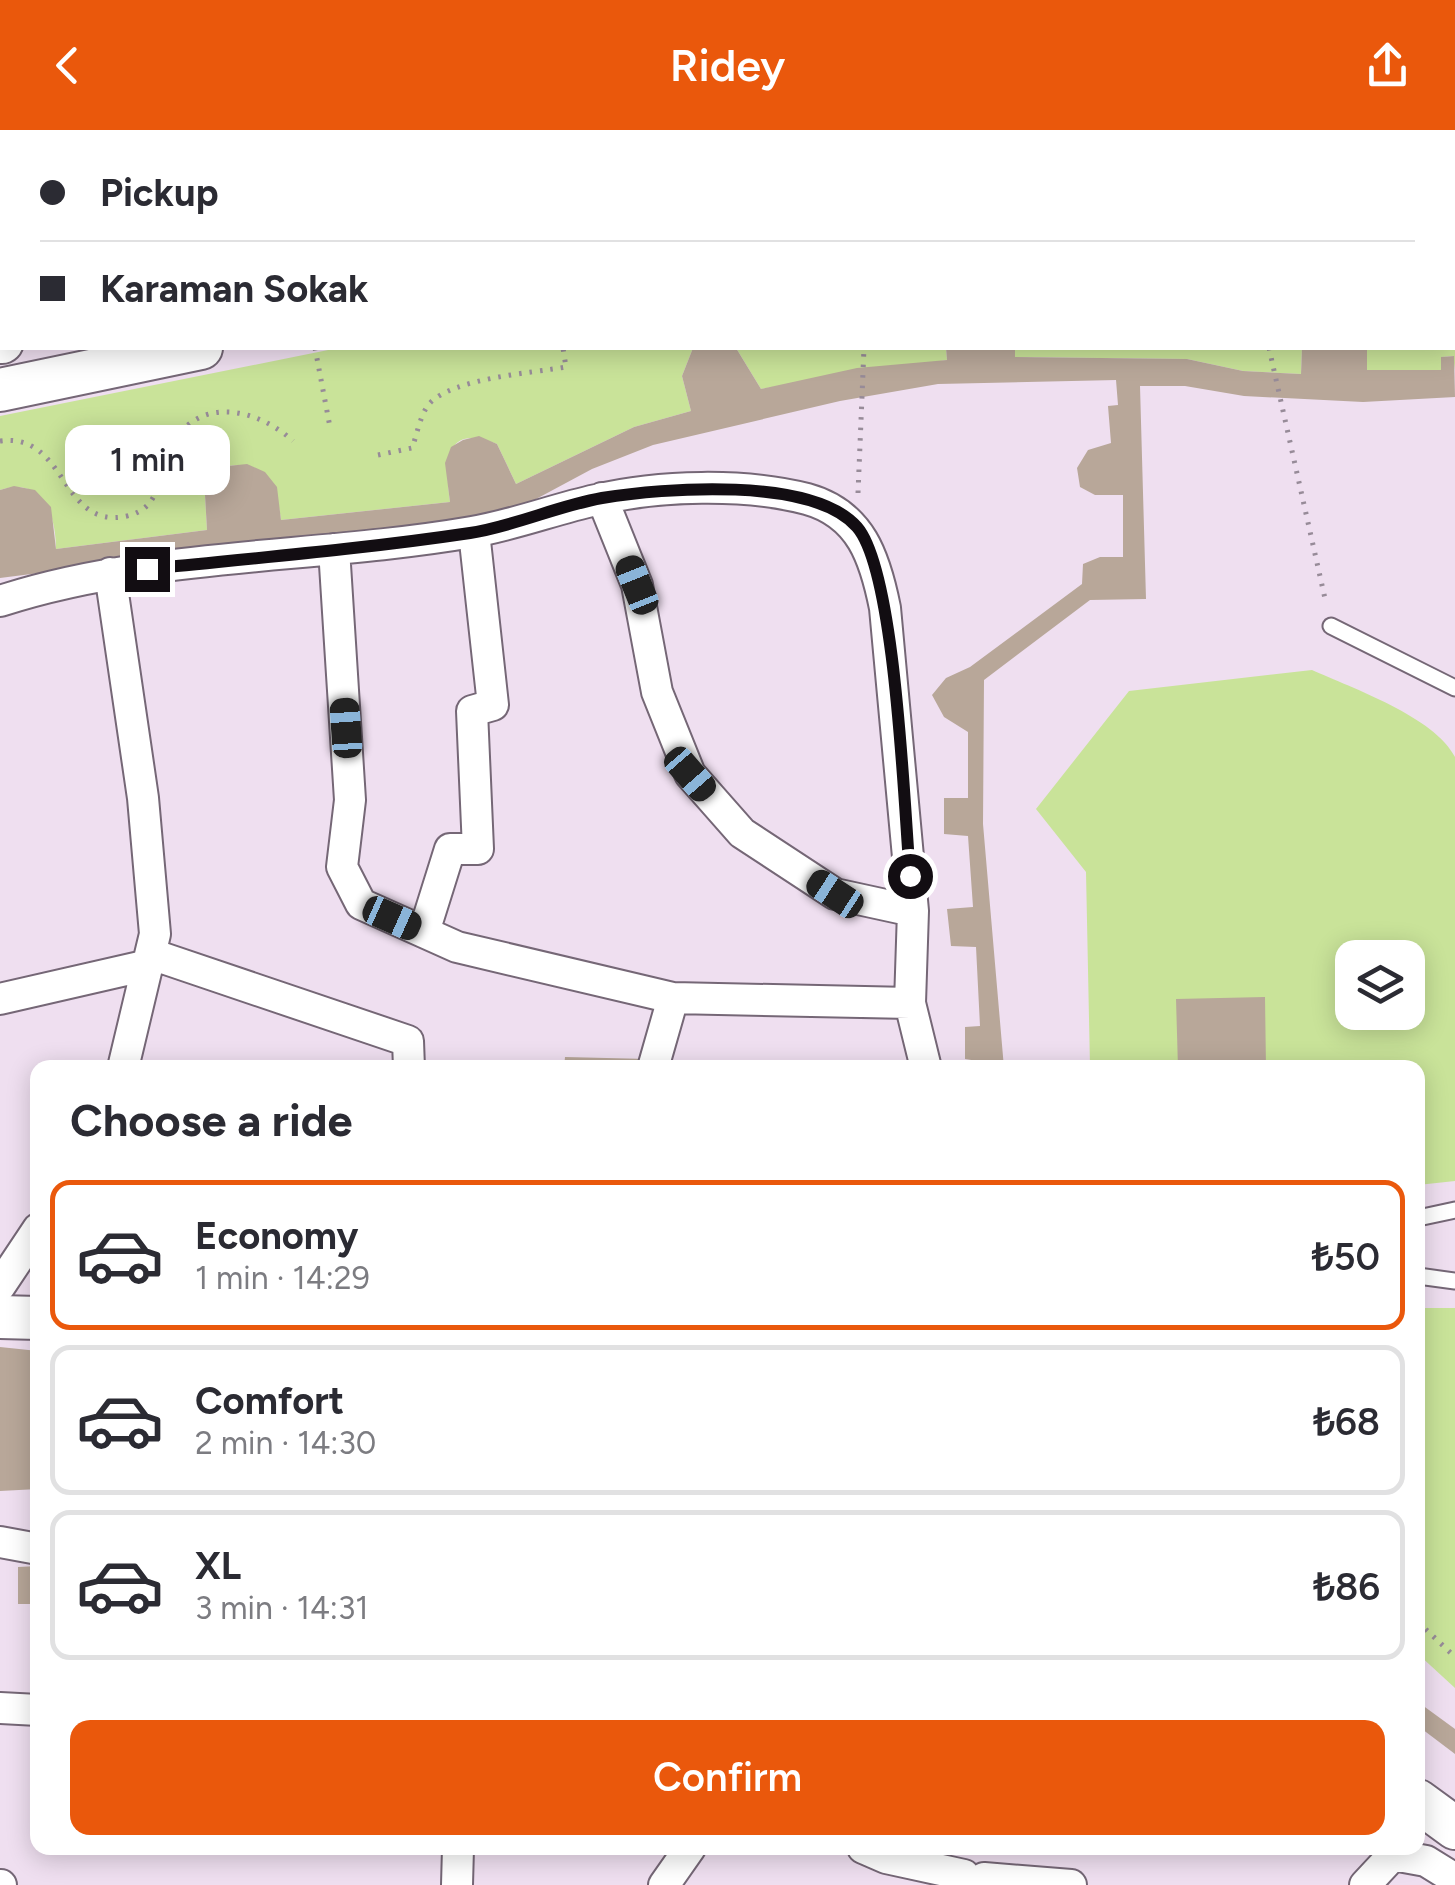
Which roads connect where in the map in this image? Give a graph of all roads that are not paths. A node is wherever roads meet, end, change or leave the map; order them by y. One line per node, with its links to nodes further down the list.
1 (191, 350): 2 (main road)
2 (0, 390)
3 (602, 498): 4 (street); 10 (street); 10 (street)
4 (474, 532): 5 (street); 11 (street)
5 (334, 549): 6 (street); 11 (street)
6 (110, 574): 7 (street); 12 (street)
7 (0, 601)
8 (1331, 626): 9 (lane)
9 (1455, 688)
10 (912, 911): 15 (street)
11 (424, 932): 13 (street)
12 (149, 960): 14 (street); 16 (street); 17 (street)
13 (674, 998): 15 (street); 18 (street)
14 (0, 999)
15 (910, 1003): 19 (street)
16 (126, 1060)
17 (409, 1060)
18 (655, 1060)
19 (924, 1060)
20 (1455, 1210): 21 (lane)
21 (1425, 1216)
22 (30, 1241): 25 (street)
23 (1425, 1277): 24 (lane)
24 (1455, 1281)
25 (0, 1286)
26 (0, 1318): 27 (main road)
27 (30, 1318)
28 (0, 1542): 29 (street)
29 (30, 1548)
30 (0, 1708): 31 (street)
31 (30, 1710)
32 (1425, 1806): 33 (main road)
33 (1455, 1828)
34 (458, 1855): 40 (street)
35 (685, 1855): 41 (street)
36 (879, 1855): 38 (street)
37 (986, 1855): 38 (street)
38 (969, 1879): 42 (street)
39 (1455, 1879): 43 (street)
40 (457, 1885)
41 (664, 1885)
42 (1071, 1885)
43 (1365, 1885)

